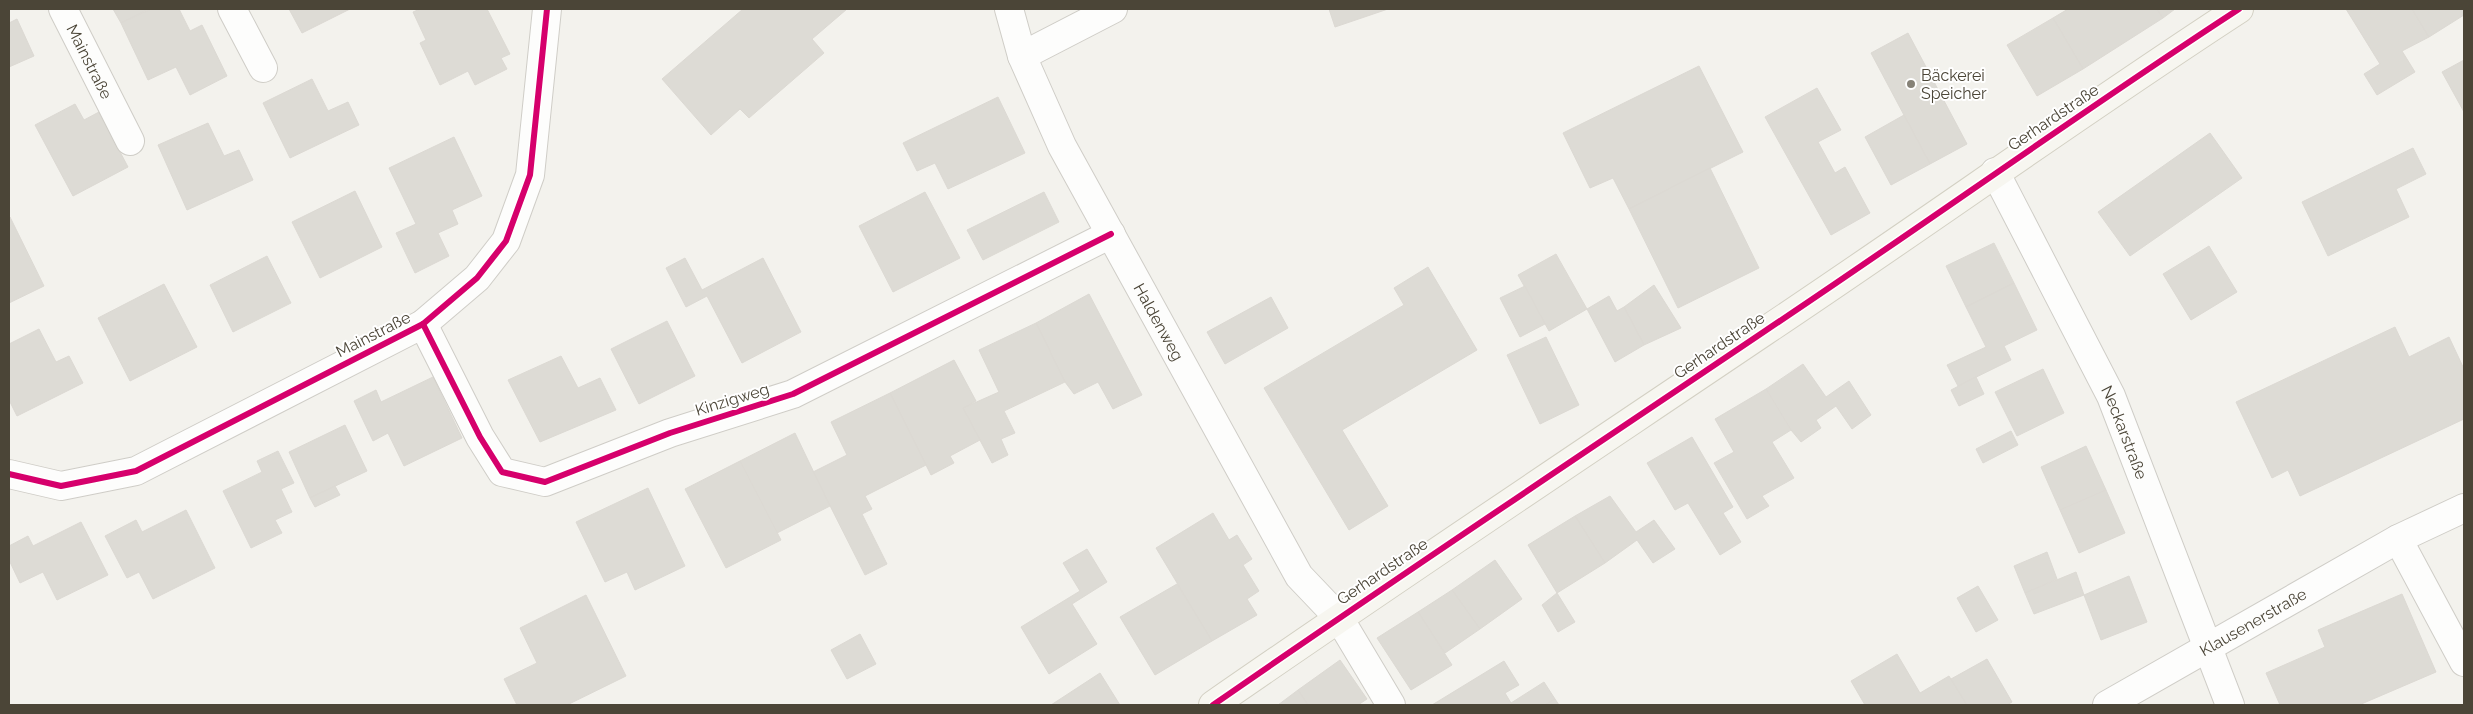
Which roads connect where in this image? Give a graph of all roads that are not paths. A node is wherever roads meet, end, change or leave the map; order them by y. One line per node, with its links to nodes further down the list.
1 (63, 9): 9 (street, Mainstraße)
2 (232, 9): 8 (street)
3 (548, 9): 12 (street, Mainstraße)
4 (1009, 9): 7 (street, Haldenweg)
5 (1113, 9): 7 (street)
6 (2239, 9): 10 (street, Gerhardstraße)
7 (1022, 56): 11 (street, Haldenweg)
8 (263, 68)
9 (130, 142)
10 (1995, 172): 16 (street, Gerhardstraße); 17 (street, Neckarstraße)
11 (1111, 234): 12 (street, Kinzigweg); 16 (street, Haldenweg)
12 (423, 324): 13 (street, Mainstraße)
13 (9, 474)
14 (2464, 508): 15 (street, Klausenerstraße)
15 (2398, 538): 17 (street, Klausenerstraße); 18 (street)
16 (1338, 618): 19 (street, Gerhardstraße); 20 (street, Haldenweg)
17 (2208, 646): 21 (street, Klausenerstraße); 22 (street, Neckarstraße)
18 (2464, 662)
19 (1213, 705)
20 (1392, 705)
21 (2107, 705)
22 (2230, 705)

